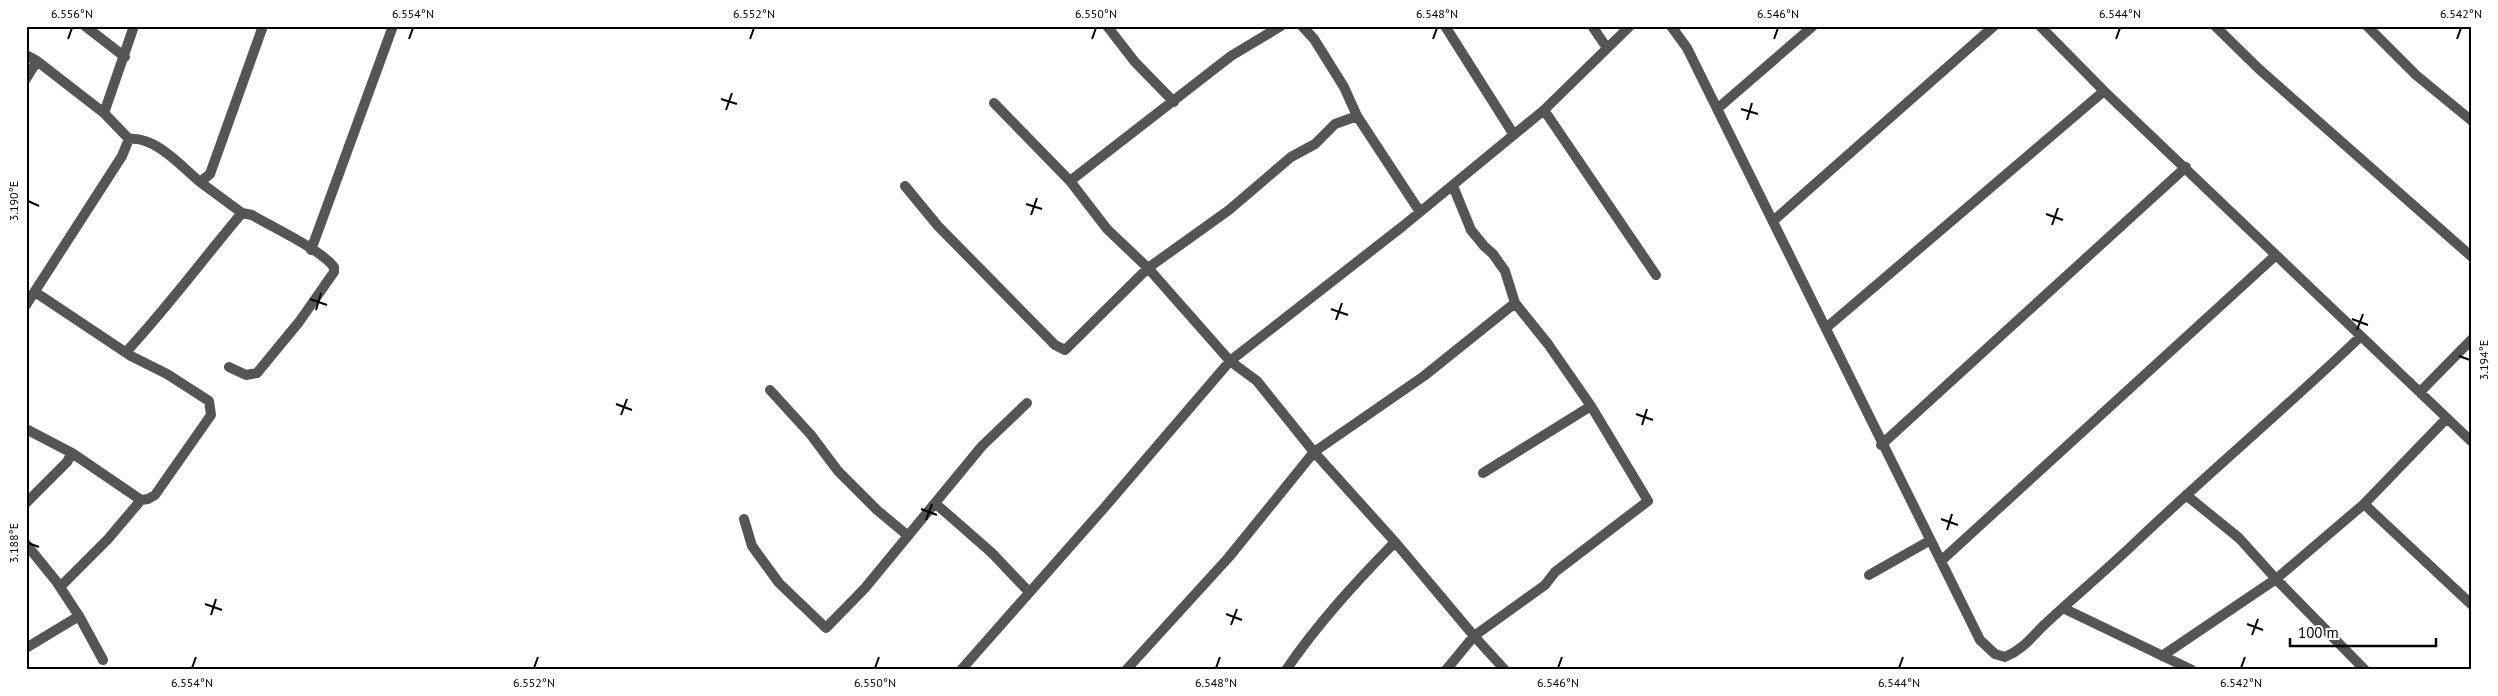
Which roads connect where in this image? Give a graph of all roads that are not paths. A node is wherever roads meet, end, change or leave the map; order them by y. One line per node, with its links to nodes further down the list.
1 (85, 26): 19 (street)
2 (134, 26): 19 (street)
3 (263, 26): 34 (street)
4 (393, 26): 40 (street)
5 (1107, 26): 23 (street)
6 (1281, 26): 23 (street)
7 (1302, 26): 28 (street)
8 (1446, 26): 30 (street)
9 (1592, 26): 17 (street)
10 (1630, 26): 17 (street)
11 (1671, 26): 25 (street)
12 (1813, 26): 25 (street)
13 (1994, 26): 39 (street)
14 (2040, 26): 22 (street)
15 (2215, 26): 42 (street)
16 (2367, 26): 29 (street)
17 (1607, 48): 26 (street)
18 (26, 55): 20 (street)
19 (125, 57): 27 (street)
20 (37, 61): 21 (street); 27 (street)
21 (26, 79)
22 (2104, 91): 32 (street); 48 (street)
23 (1174, 102): 33 (street)
24 (994, 103): 33 (street)
25 (1717, 109): 39 (street)
26 (1544, 110): 30 (street); 44 (street)
27 (104, 113): 31 (street)
28 (1357, 116): 37 (street); 43 (street)
29 (2472, 121)
30 (1514, 135): 36 (street)
31 (129, 139): 34 (street); 45 (street)
32 (2186, 167): 41 (street); 61 (street)
33 (1070, 181): 43 (street)
34 (200, 182): 38 (street)
35 (906, 186): 43 (street)
36 (1452, 186): 37 (street); 46 (street)
37 (1420, 212): 52 (street)
38 (242, 213): 40 (street); 51 (street)
39 (1773, 221): 48 (street)
40 (311, 250): 53 (street)
41 (2276, 255): 49 (street); 75 (street)
42 (2472, 257)
43 (1148, 268): 52 (street)
44 (1656, 275)
45 (35, 292): 47 (street); 51 (street)
46 (1515, 303): 57 (street); 62 (street)
47 (26, 305)
48 (1826, 328): 61 (street)
49 (2360, 337): 55 (street); 65 (street)
50 (2472, 339): 55 (street)
51 (126, 352): 66 (street)
52 (1230, 361): 62 (street); 79 (street)
53 (229, 367)
54 (770, 390): 71 (street)
55 (2421, 391): 58 (street)
56 (1027, 404): 68 (street)
57 (1591, 406): 64 (street); 83 (street)
58 (2446, 419): 60 (street); 69 (street)
59 (26, 429): 63 (street)
60 (2472, 442)
61 (1882, 445): 72 (street)
62 (1314, 452): 73 (street); 88 (street)
63 (72, 453): 66 (street); 67 (street)
64 (1483, 473)
65 (2186, 495): 77 (street); 81 (street)
66 (141, 500): 78 (street)
67 (26, 503)
68 (936, 504): 71 (street); 79 (street)
69 (2364, 504): 77 (street); 80 (street)
70 (744, 519): 71 (street)
71 (907, 535)
72 (1929, 541): 75 (street); 76 (street)
73 (1395, 542): 83 (street); 89 (street)
74 (26, 544): 78 (street)
75 (1942, 560): 81 (street)
76 (1869, 575)
77 (2276, 579): 85 (street); 93 (street)
78 (60, 587): 82 (street)
79 (1028, 592): 87 (street)
80 (2472, 605)
81 (2065, 609): 85 (street)
82 (79, 616): 84 (street); 86 (street)
83 (1474, 636): 90 (street); 91 (street)
84 (26, 648)
85 (2162, 656): 92 (street)
86 (104, 660)
87 (961, 670)
88 (1126, 670)
89 (1286, 670)
90 (1446, 670)
91 (1505, 670)
92 (2192, 670)
93 (2365, 670)

